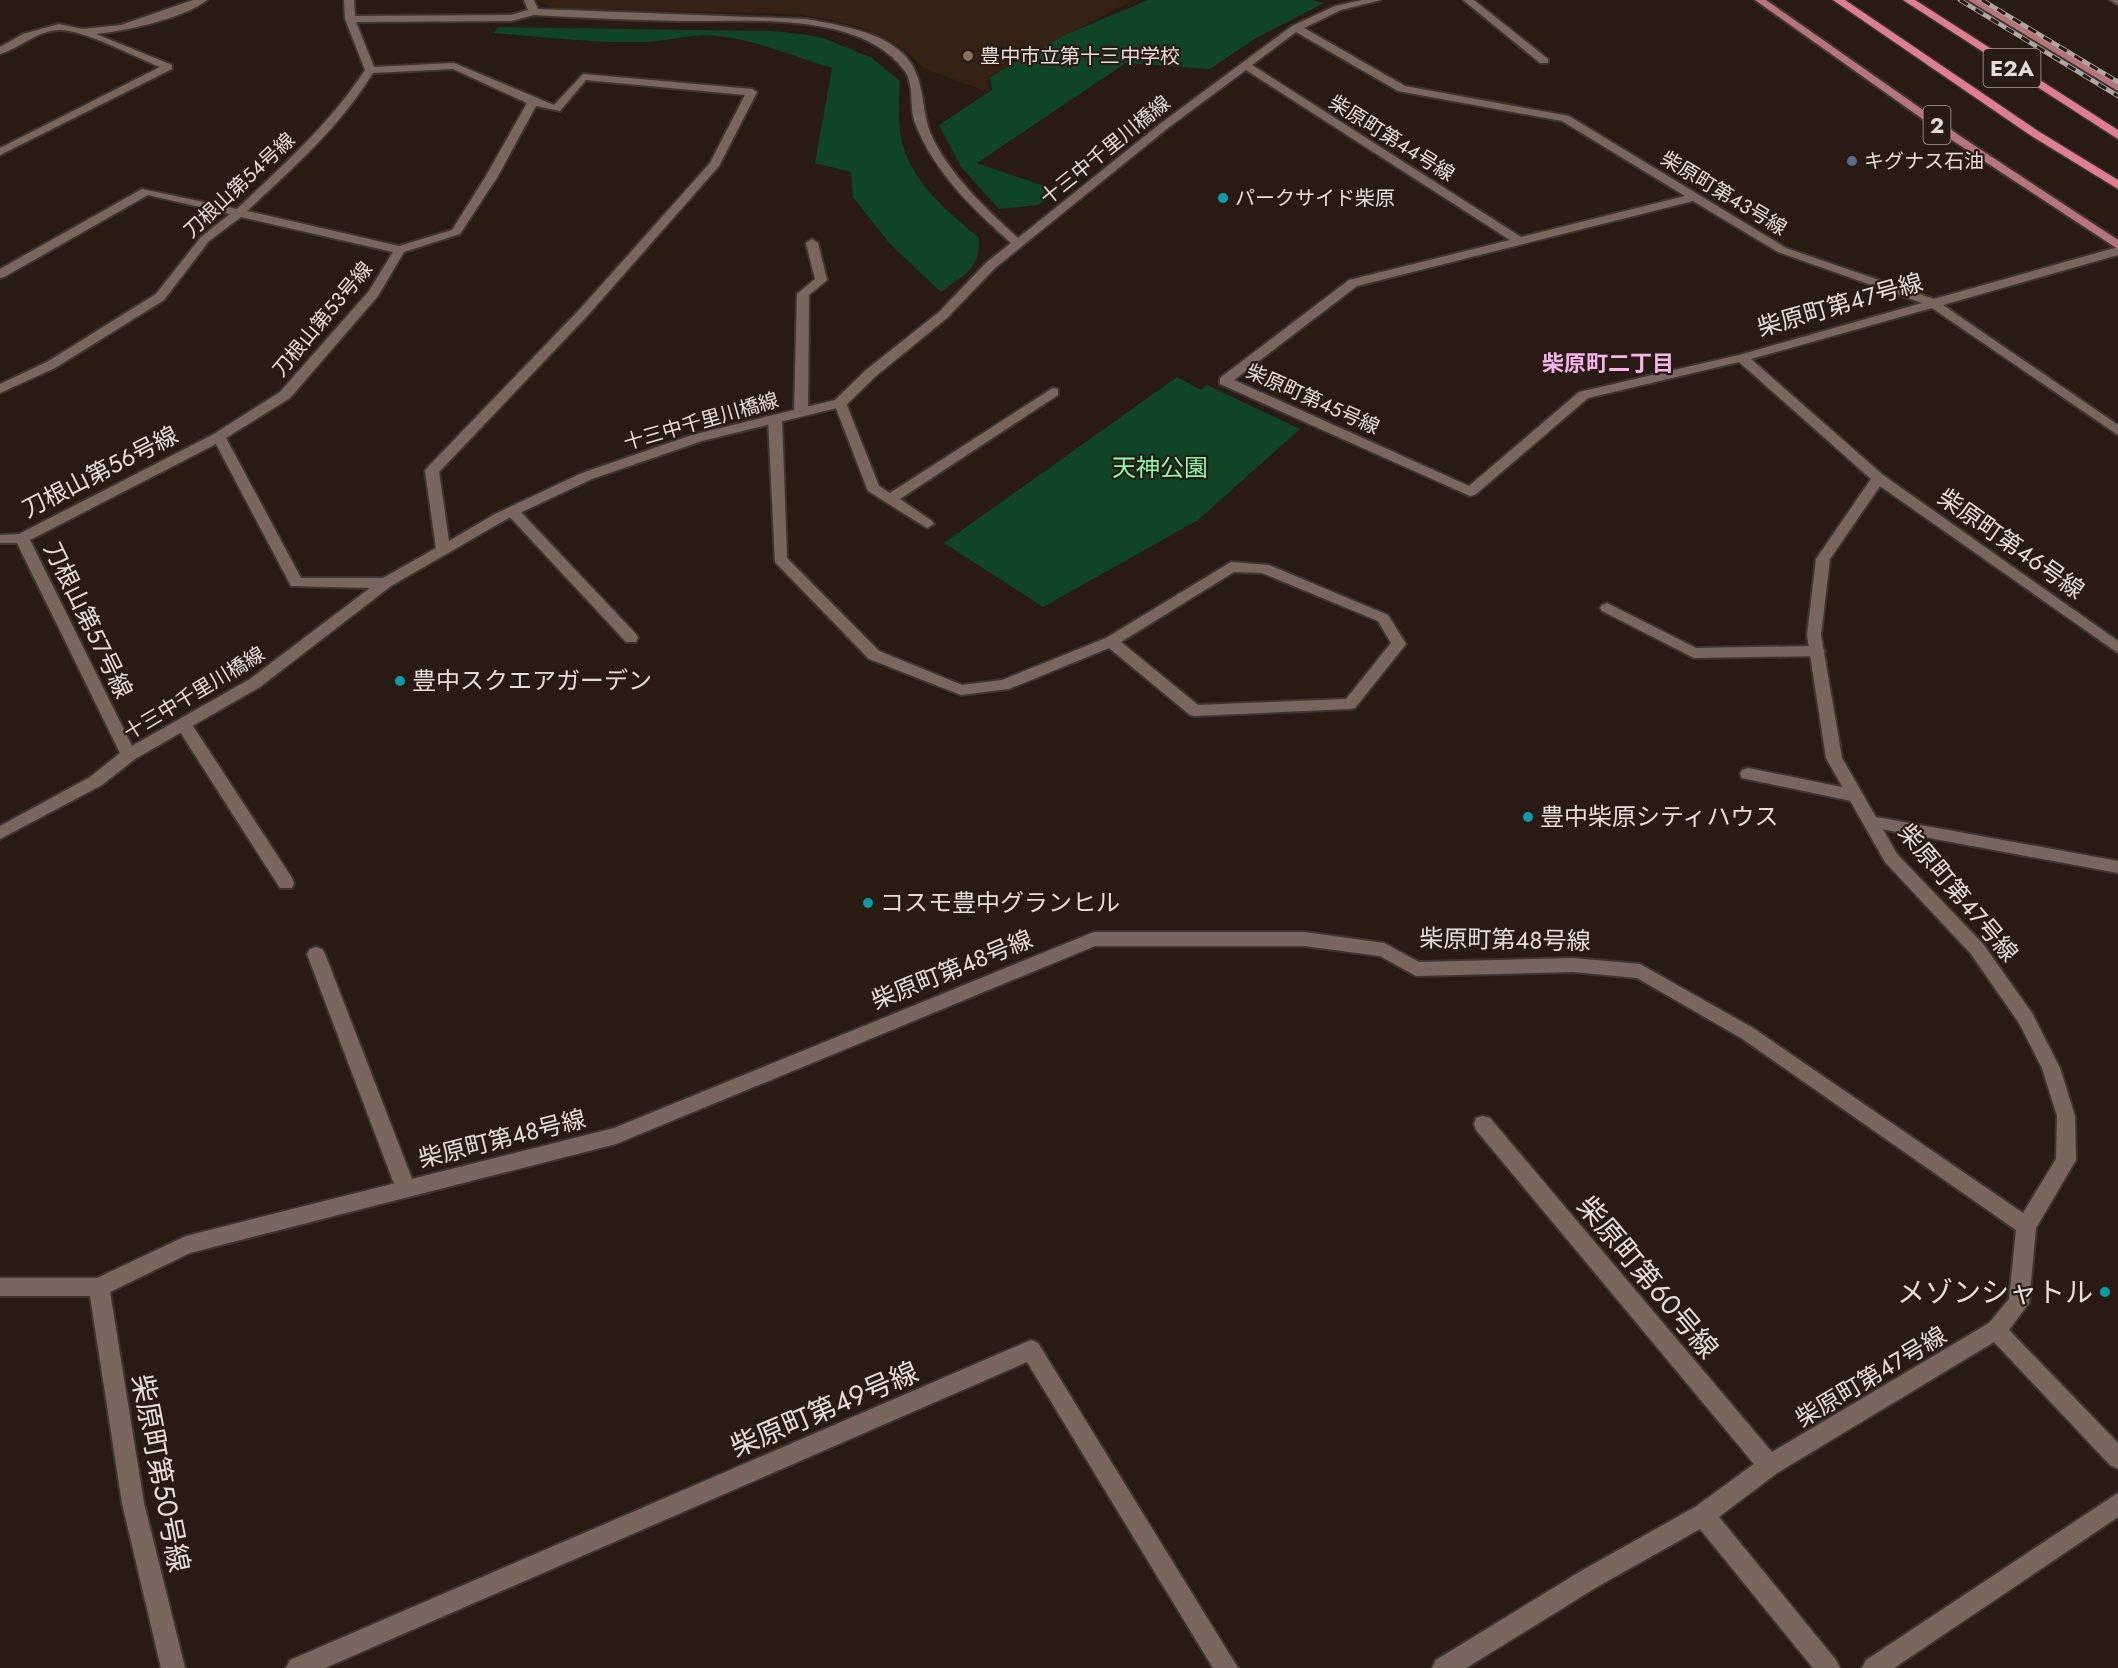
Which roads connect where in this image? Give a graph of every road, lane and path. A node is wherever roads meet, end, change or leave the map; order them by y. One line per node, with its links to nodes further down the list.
1 (202, 0): 13 (street)
2 (349, 0): 11 (street)
3 (529, 0): 10 (street)
4 (1376, 0): 12 (street, 十三中千里川橋線)
5 (1467, 0): 15 (street)
6 (1760, 0): 28 (main road, 2)
7 (1838, 0): 22 (highway, E2A)
8 (1908, 0): 20 (highway, E2A)
9 (1973, 0): 18 (main road)
10 (534, 12): 11 (street); 27 (street)
11 (350, 20): 17 (street)
12 (1296, 28): 16 (street, 十三中千里川橋線); 23 (street, 柴原町第43号線)
13 (83, 32): 14 (street); 21 (street)
14 (0, 51)
15 (1544, 61)
16 (1245, 66): 25 (street, 柴原町第44号線); 27 (street, 十三中千里川橋線)
17 (370, 70): 19 (street); 24 (street, 刀根山第54号線)
18 (2118, 88)
19 (533, 102): 29 (street, 刀根山第53号線); 47 (street)
20 (2118, 135)
21 (0, 152)
22 (2118, 185)
23 (1695, 197): 25 (street, 柴原町第45号線); 32 (street, 柴原町第43号線)
24 (240, 212): 29 (street); 31 (street); 34 (street, 刀根山第54号線)
25 (1519, 240): 33 (street, 柴原町第45号線)
26 (812, 243): 37 (street)
27 (1018, 244): 36 (street, 十三中千里川橋線)
28 (2118, 246)
29 (400, 250): 40 (street, 刀根山第53号線)
30 (2118, 251): 32 (street, 柴原町第47号線)
31 (0, 274)
32 (1933, 303): 33 (street, 柴原町第47号線); 39 (street, 柴原町第43号線)
33 (1742, 358): 41 (street, 柴原町第47号線)
34 (0, 389)
35 (1053, 392): 42 (street)
36 (840, 403): 37 (street, 十三中千里川橋線); 42 (street)
37 (801, 412): 38 (street, 十三中千里川橋線)
38 (775, 419): 43 (street, 十三中千里川橋線); 51 (street)
39 (2118, 431)
40 (219, 437): 45 (street, 刀根山第56号線); 48 (street)
41 (1878, 478): 52 (street, 柴原町第46号線); 53 (street, 柴原町第47号線)
42 (891, 499): 44 (street)
43 (512, 511): 47 (street, 十三中千里川橋線); 50 (street)
44 (927, 524)
45 (22, 538): 46 (street, 刀根山第56号線); 55 (street, 刀根山第57号線)
46 (0, 539)
47 (443, 549): 48 (street, 十三中千里川橋線)
48 (386, 583): 54 (street, 十三中千里川橋線)
49 (1606, 608): 53 (street)
50 (631, 638)
51 (1111, 642): 51 (street)
52 (2118, 648)
53 (1817, 651): 57 (street, 柴原町第47号線)
54 (183, 724): 55 (street, 十三中千里川橋線); 61 (street)
55 (129, 755): 59 (street, 十三中千里川橋線)
56 (1748, 774): 57 (street)
57 (1856, 796): 58 (street, 柴原町第47号線)
58 (1871, 822): 60 (street); 65 (street, 柴原町第47号線)
59 (0, 833)
60 (2118, 867)
61 (286, 883)
62 (316, 954): 64 (street)
63 (1483, 1124): 70 (street, 柴原町第60号線)
64 (406, 1189): 65 (street, 柴原町第48号線); 67 (street, 柴原町第48号線)
65 (2026, 1226): 68 (street, 柴原町第47号線)
66 (0, 1287): 67 (street, 柴原町第48号線)
67 (99, 1287): 73 (street, 柴原町第50号線)
68 (1996, 1330): 69 (street); 70 (street, 柴原町第47号線)
69 (2118, 1458)
70 (1769, 1466): 72 (street, 柴原町第47号線)
71 (2118, 1504): 78 (street)
72 (1703, 1515): 76 (street, 柴原町第47号線); 77 (street)
73 (173, 1668)
74 (298, 1668): 75 (street, 柴原町第49号線)
75 (1226, 1668)
76 (1444, 1668)
77 (1828, 1668)
78 (1874, 1668)

